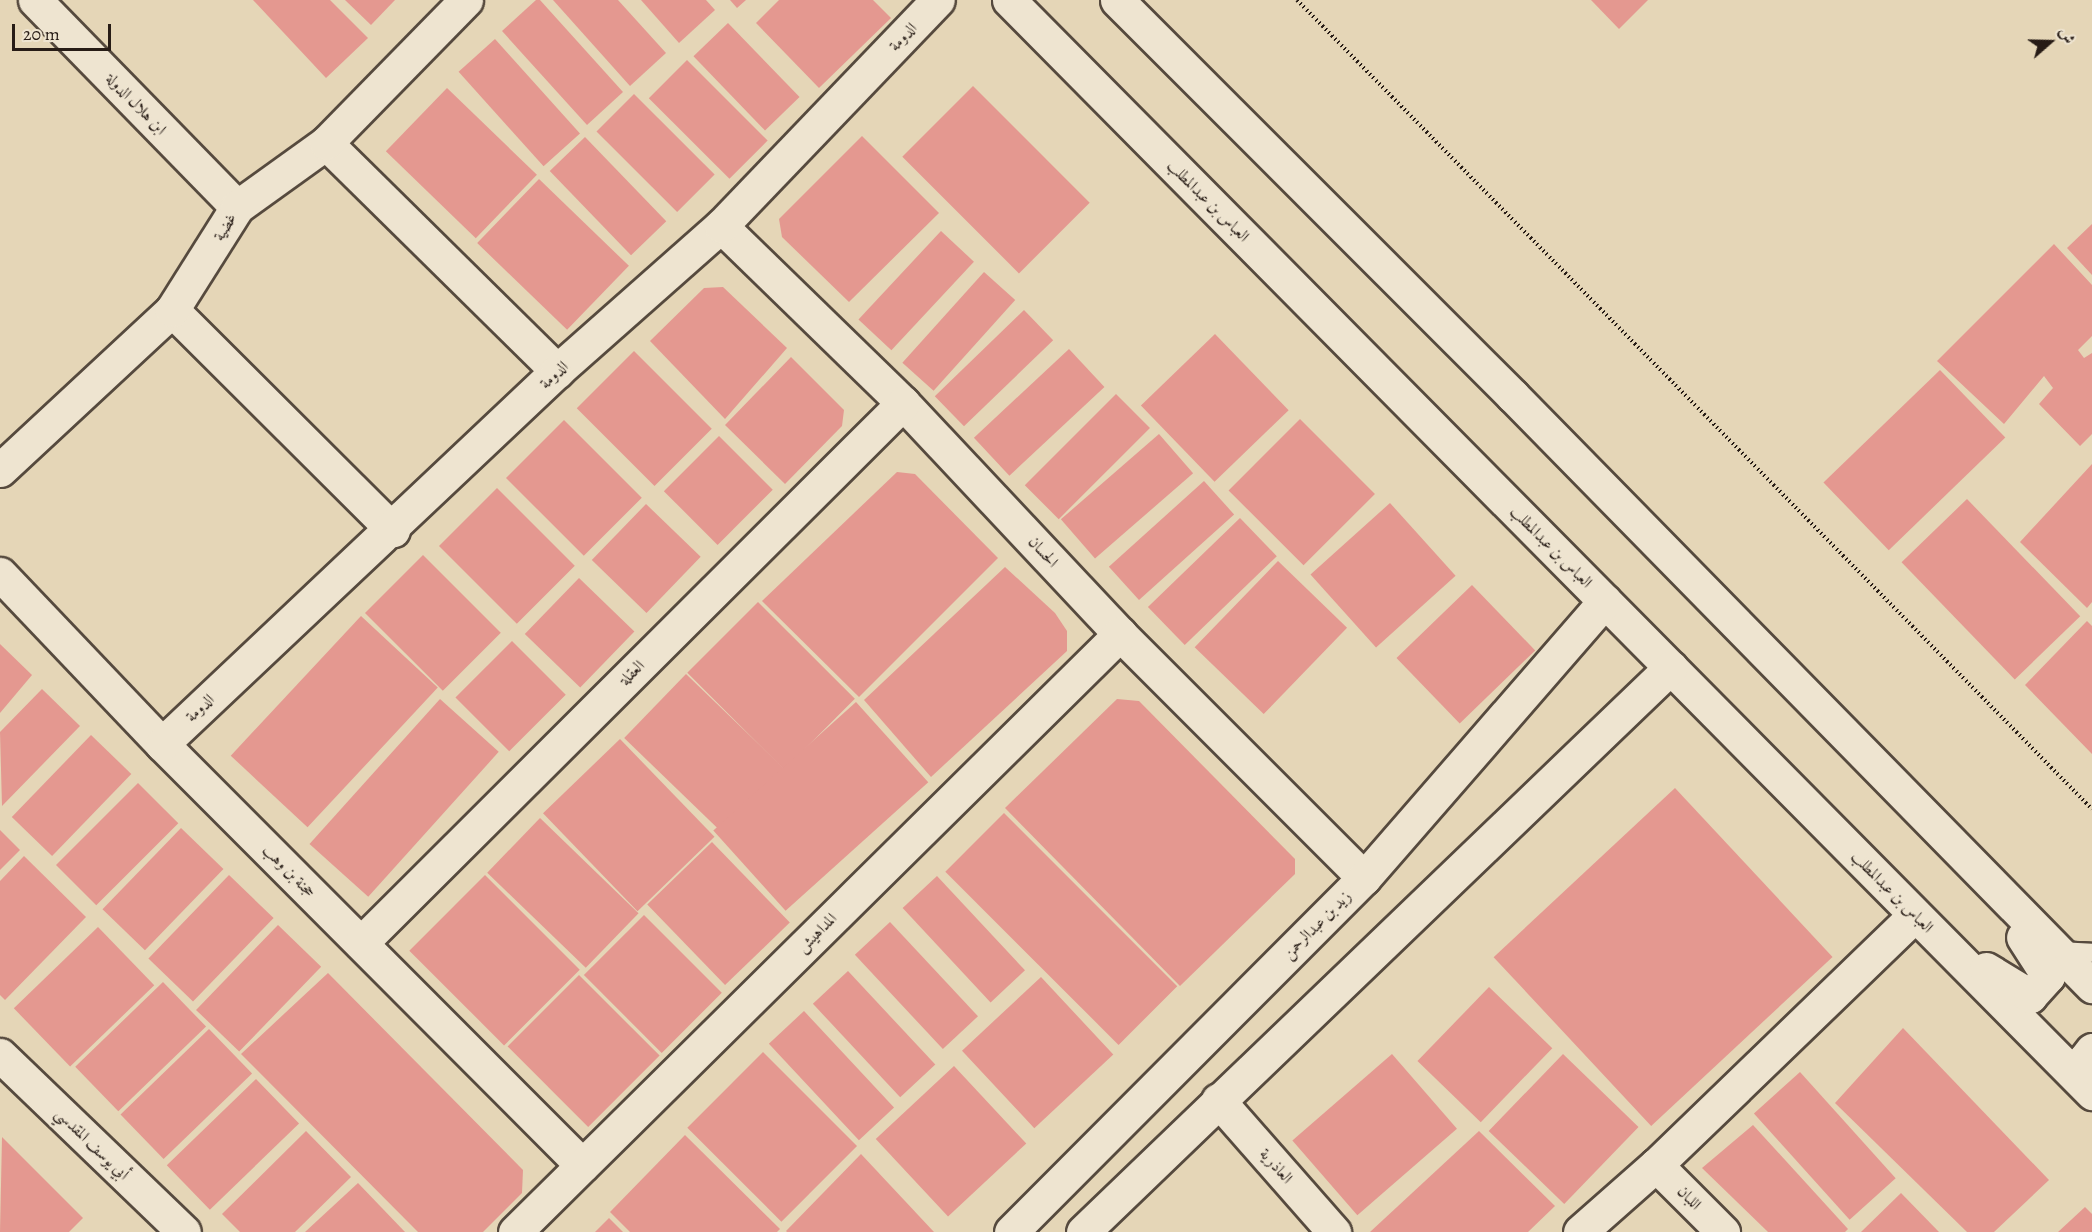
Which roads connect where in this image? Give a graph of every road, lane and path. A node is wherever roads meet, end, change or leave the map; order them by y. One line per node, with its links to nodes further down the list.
1 (35, 0): 8 (street, ابن هلال الدولة)
2 (466, 0): 7 (street, غضية)
3 (938, 0): 9 (street, الدومة)
4 (1009, 0): 16 (street, العباس بن عبدالمطلب)
5 (1117, 0): 22 (street)
6 (1297, 0): 20 (path)
7 (326, 143): 8 (street, غضية); 11 (street)
8 (237, 207): 10 (street, غضية)
9 (721, 226): 11 (street, الدومة); 12 (street, الحسان)
10 (172, 310): 13 (street, غضية); 14 (street)
11 (557, 371): 14 (street, الدومة)
12 (903, 403): 17 (street, الحسان); 25 (street, العقلة)
13 (0, 470)
14 (393, 530): 19 (street, الدومة)
15 (0, 574): 19 (street, حجنة بن وهب)
16 (1605, 601): 18 (street, العباس بن عبدالمطلب); 21 (street, زيد بن عبدالرحمن)
17 (1120, 634): 21 (street, الحسان); 34 (street, المداهيش)
18 (1671, 667): 23 (street, العباس بن عبدالمطلب); 33 (street)
19 (162, 744): 25 (street, حجنة بن وهب)
20 (2092, 809)
21 (1364, 878): 38 (street, زيد بن عبدالرحمن)
22 (1987, 881): 24 (street); 26 (street)
23 (1915, 915): 24 (street, العباس بن عبدالمطلب); 35 (street)
24 (1941, 942): 32 (street, العباس بن عبدالمطلب)
25 (361, 943): 34 (street, حجنة بن وهب)
26 (2056, 951): 27 (lane); 28 (street)
27 (2092, 953)
28 (2092, 986)
29 (2092, 1050): 31 (street)
30 (0, 1055): 36 (street, أبي يوسف المقدسي)
31 (2092, 1068)
32 (2092, 1093)
33 (1218, 1100): 39 (street); 40 (street, العاذرية)
34 (582, 1165): 37 (street, المداهيش)
35 (1656, 1165): 41 (street); 42 (street, اللبان)
36 (184, 1232)
37 (515, 1232)
38 (1011, 1232)
39 (1083, 1232)
40 (1334, 1232)
41 (1580, 1232)
42 (1723, 1232)

